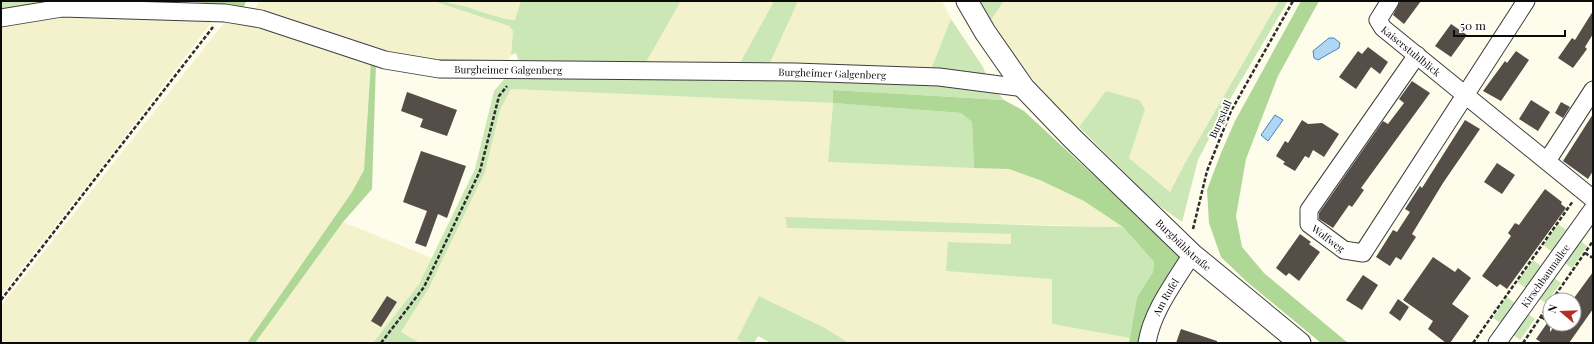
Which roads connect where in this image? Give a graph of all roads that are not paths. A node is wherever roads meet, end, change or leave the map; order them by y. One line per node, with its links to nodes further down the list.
1 (967, 1): 6 (street, Burgbühlstraße)
2 (1390, 1): 5 (street, Kaiserstuhlblick)
3 (1526, 1): 8 (street)
4 (1, 18): 6 (street, Burgheimer Galgenberg)
5 (1417, 55): 8 (street, Kaiserstuhlblick); 8 (street, Wolfweg)
6 (1024, 88): 12 (street, Burgbühlstraße)
7 (1593, 90): 9 (street)
8 (1465, 95): 9 (street, Kaiserstuhlblick)
9 (1547, 160): 10 (street, Kaiserstuhlblick)
10 (1587, 194)
11 (1593, 209): 15 (street, Kirschbaumallee)
12 (1192, 254): 13 (street, Am Rufel); 14 (street, Burgbühlstraße)
13 (1148, 343)
14 (1300, 343)
15 (1497, 343)

